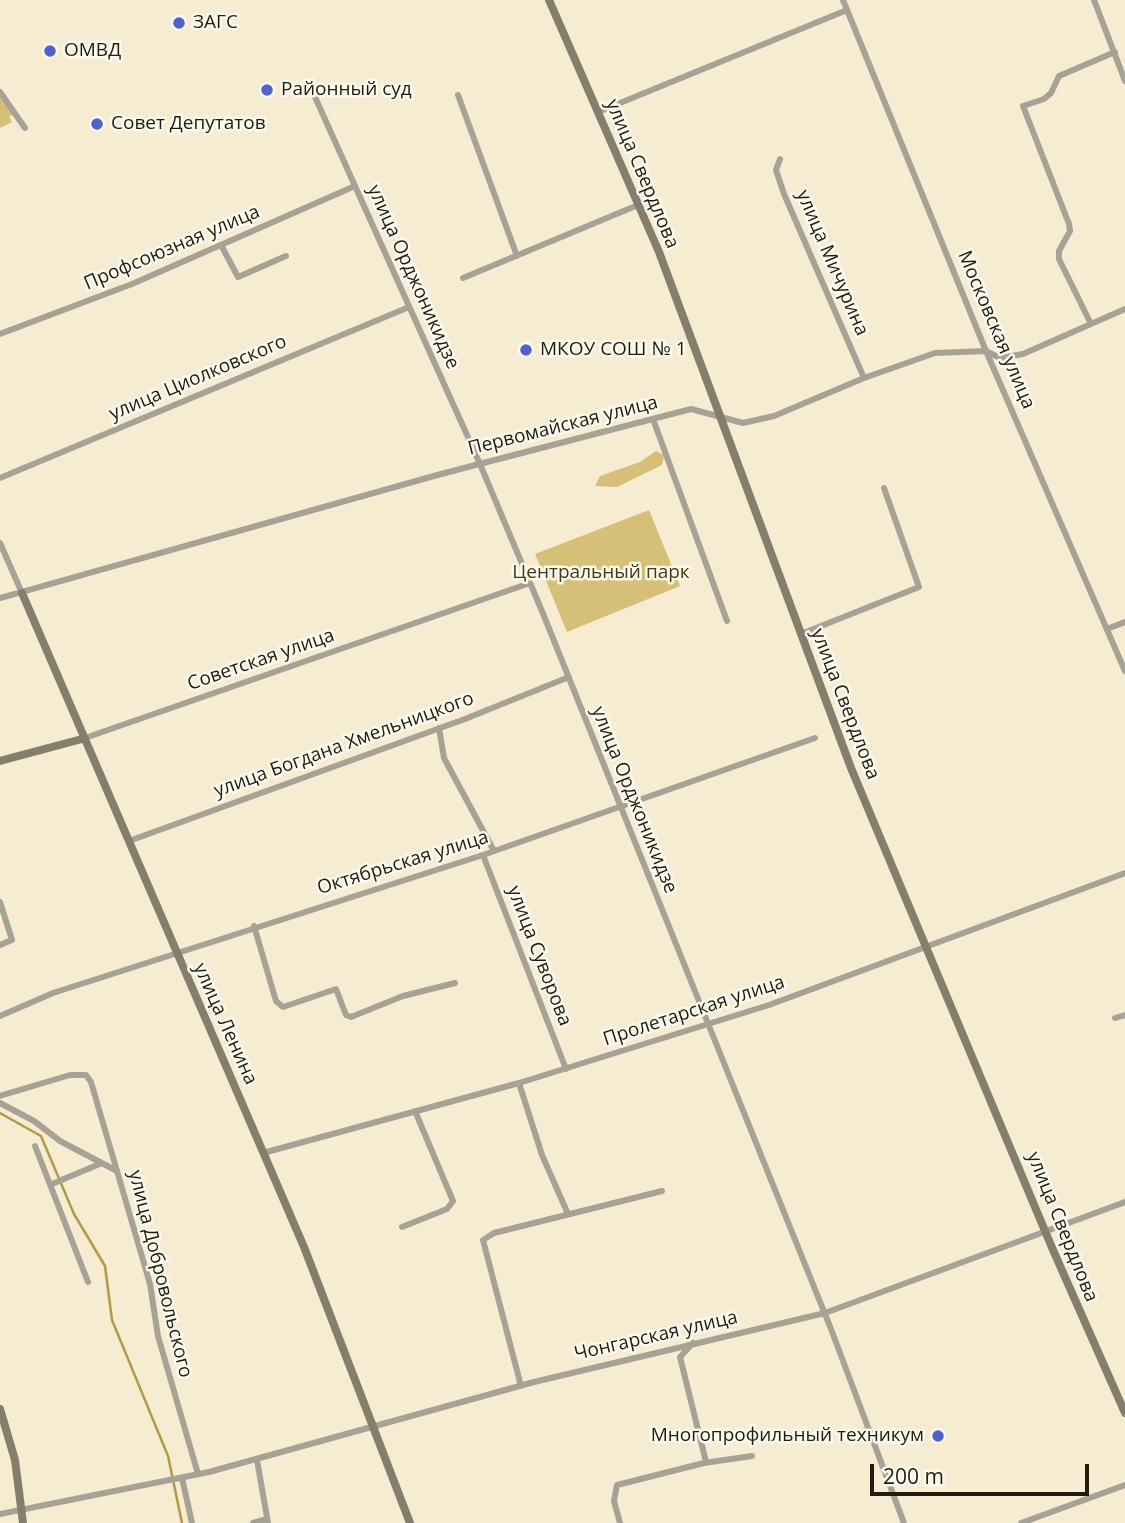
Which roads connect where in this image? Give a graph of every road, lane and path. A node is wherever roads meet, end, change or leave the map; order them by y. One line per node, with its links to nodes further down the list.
1 (549, 0): 10 (street, улица Свердлова)
2 (843, 0): 4 (street, Московская улица)
3 (1094, 0): 5 (street)
4 (847, 10): 10 (street); 23 (street, Московская улица)
5 (1115, 52): 6 (street); 21 (street)
6 (1125, 80)
7 (0, 92): 11 (street)
8 (458, 95): 17 (street)
9 (315, 97): 13 (street, улица Орджоникидзе)
10 (598, 112): 14 (street, улица Свердлова)
11 (25, 128)
12 (780, 159): 24 (street, улица Мичурина)
13 (355, 186): 15 (street, Профсоюзная улица); 19 (street, улица Орджоникидзе)
14 (638, 205): 17 (street); 25 (street, улица Свердлова)
15 (222, 245): 16 (street); 22 (street, Профсоюзная улица)
16 (286, 256)
17 (517, 256): 18 (street)
18 (463, 278)
19 (409, 307): 27 (street, улица Орджоникидзе); 28 (street, улица Циолковского)
20 (1125, 309): 21 (street, Первомайская улица)
21 (1091, 324): 23 (street, Первомайская улица)
22 (0, 334)
23 (986, 351): 24 (street, Первомайская улица); 36 (street, Московская улица)
24 (864, 378): 25 (street, Первомайская улица)
25 (720, 414): 26 (street, Первомайская улица); 37 (street, улица Свердлова)
26 (653, 419): 27 (street, Первомайская улица); 34 (street)
27 (480, 464): 31 (street, улица Орджоникидзе); 32 (street, Первомайская улица)
28 (0, 478)
29 (884, 488): 37 (street)
30 (0, 542): 32 (street, улица Ленина)
31 (530, 583): 39 (street, улица Орджоникидзе); 42 (street, Советская улица)
32 (22, 593): 33 (street, Первомайская улица); 42 (street, улица Ленина)
33 (0, 598)
34 (727, 621)
35 (1125, 622): 36 (street)
36 (1107, 628): 38 (street, Московская улица)
37 (802, 634): 52 (street, улица Свердлова)
38 (1125, 671)
39 (569, 677): 40 (street, улица Богдана Хмельницкого); 44 (street, улица Орджоникидзе)
40 (439, 728): 45 (street, улица Богдана Хмельницкого); 46 (street)
41 (815, 738): 44 (street, Октябрьская улица)
42 (82, 739): 43 (street, Советская улица); 45 (street, улица Ленина)
43 (0, 761)
44 (620, 807): 46 (street, Октябрьская улица); 58 (street, улица Орджоникидзе)
45 (129, 841): 53 (street, улица Ленина)
46 (494, 851): 47 (street, Октябрьская улица)
47 (483, 855): 50 (street, Октябрьская улица); 59 (street, улица Суворова)
48 (1125, 873): 52 (street, Пролетарская улица)
49 (0, 902): 51 (street)
50 (254, 926): 53 (street, Октябрьская улица); 54 (street)
51 (0, 945)
52 (926, 946): 58 (street, Пролетарская улица); 73 (street, улица Свердлова)
53 (176, 952): 56 (street, Октябрьская улица); 65 (street, улица Ленина)
54 (455, 983)
55 (1125, 1015): 57 (street)
56 (0, 1016)
57 (1115, 1018)
58 (707, 1023): 59 (street, Пролетарская улица); 75 (street, улица Орджоникидзе)
59 (566, 1069): 60 (street, Пролетарская улица)
60 (519, 1083): 63 (street, Пролетарская улица); 71 (street)
61 (0, 1096): 67 (street, улица Добровольского)
62 (0, 1103): 66 (street)
63 (415, 1111): 65 (street, Пролетарская улица); 72 (street)
64 (35, 1146): 68 (street)
65 (263, 1153): 80 (street, улица Ленина)
66 (102, 1163): 67 (street); 68 (street)
67 (117, 1171): 84 (street, улица Добровольского)
68 (52, 1184): 74 (street)
69 (662, 1191): 71 (street)
70 (1125, 1202): 73 (street, Чонгарская улица)
71 (568, 1213): 77 (street)
72 (402, 1227)
73 (1045, 1230): 75 (street, Чонгарская улица); 79 (street, улица Свердлова)
74 (88, 1282)
75 (825, 1313): 76 (street, Чонгарская улица); 95 (street, улица Орджоникидзе)
76 (695, 1342): 77 (street, Чонгарская улица); 83 (street)
77 (521, 1386): 80 (street, Чонгарская улица)
78 (0, 1409): 87 (street)
79 (1125, 1413)
80 (374, 1427): 82 (street, Чонгарская улица); 93 (street, улица Ленина)
81 (752, 1456): 83 (street)
82 (257, 1460): 84 (street, Чонгарская улица); 89 (street)
83 (706, 1462): 94 (street)
84 (198, 1474): 85 (street, Чонгарская улица)
85 (184, 1478): 87 (street, Чонгарская улица); 91 (street)
86 (1125, 1485): 96 (street)
87 (22, 1508): 88 (street); 90 (street)
88 (0, 1514)
89 (267, 1521): 92 (street)
90 (23, 1523)
91 (192, 1523)
92 (253, 1523)
93 (410, 1523)
94 (620, 1523)
95 (904, 1523)
96 (1021, 1523)

